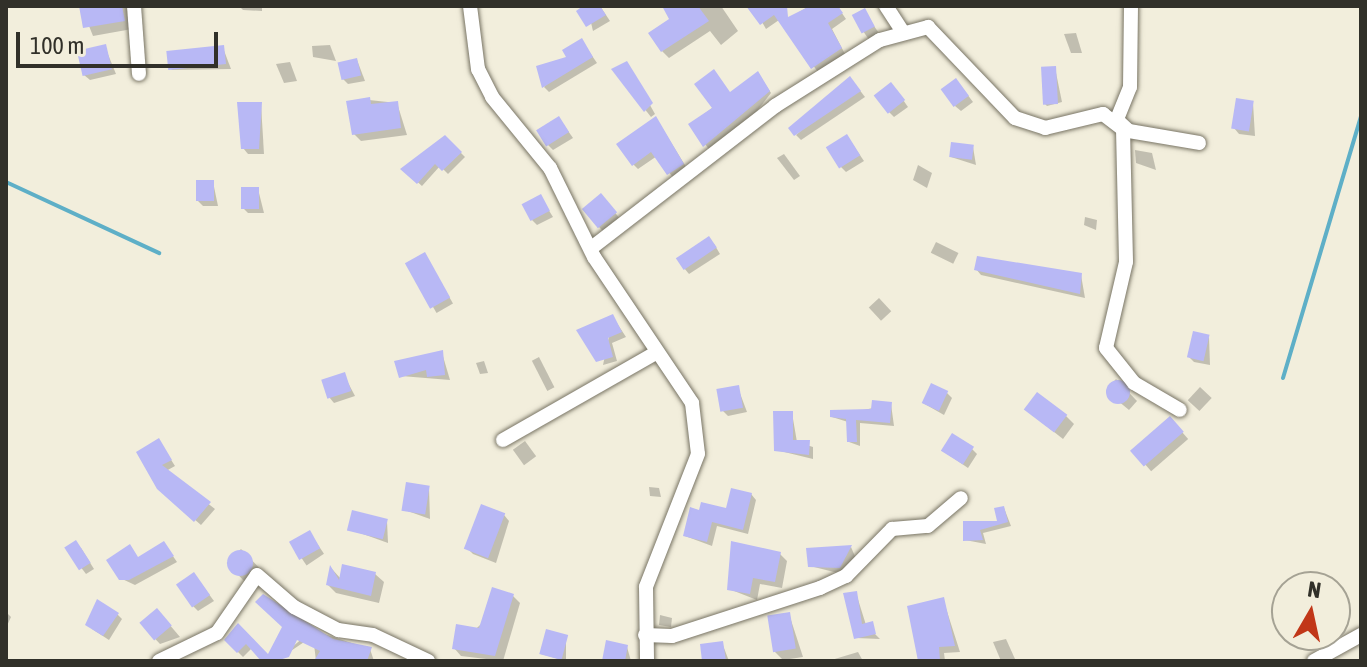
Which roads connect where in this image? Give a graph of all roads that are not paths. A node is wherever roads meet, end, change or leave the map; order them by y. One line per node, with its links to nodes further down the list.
1 (134, 6): 6 (street)
2 (470, 6): 9 (street)
3 (886, 6): 5 (street)
4 (1131, 6): 7 (street)
5 (902, 31): 7 (street); 9 (street)
6 (139, 74)
7 (1117, 120): 8 (street); 11 (street)
8 (1199, 143)
9 (594, 246): 10 (street)
10 (654, 354): 12 (street); 14 (street)
11 (1180, 410)
12 (503, 440)
13 (961, 498): 14 (street)
14 (645, 635): 18 (street)
15 (1361, 635): 19 (street)
16 (159, 661): 17 (street)
17 (428, 661)
18 (647, 661)
19 (1314, 661)

